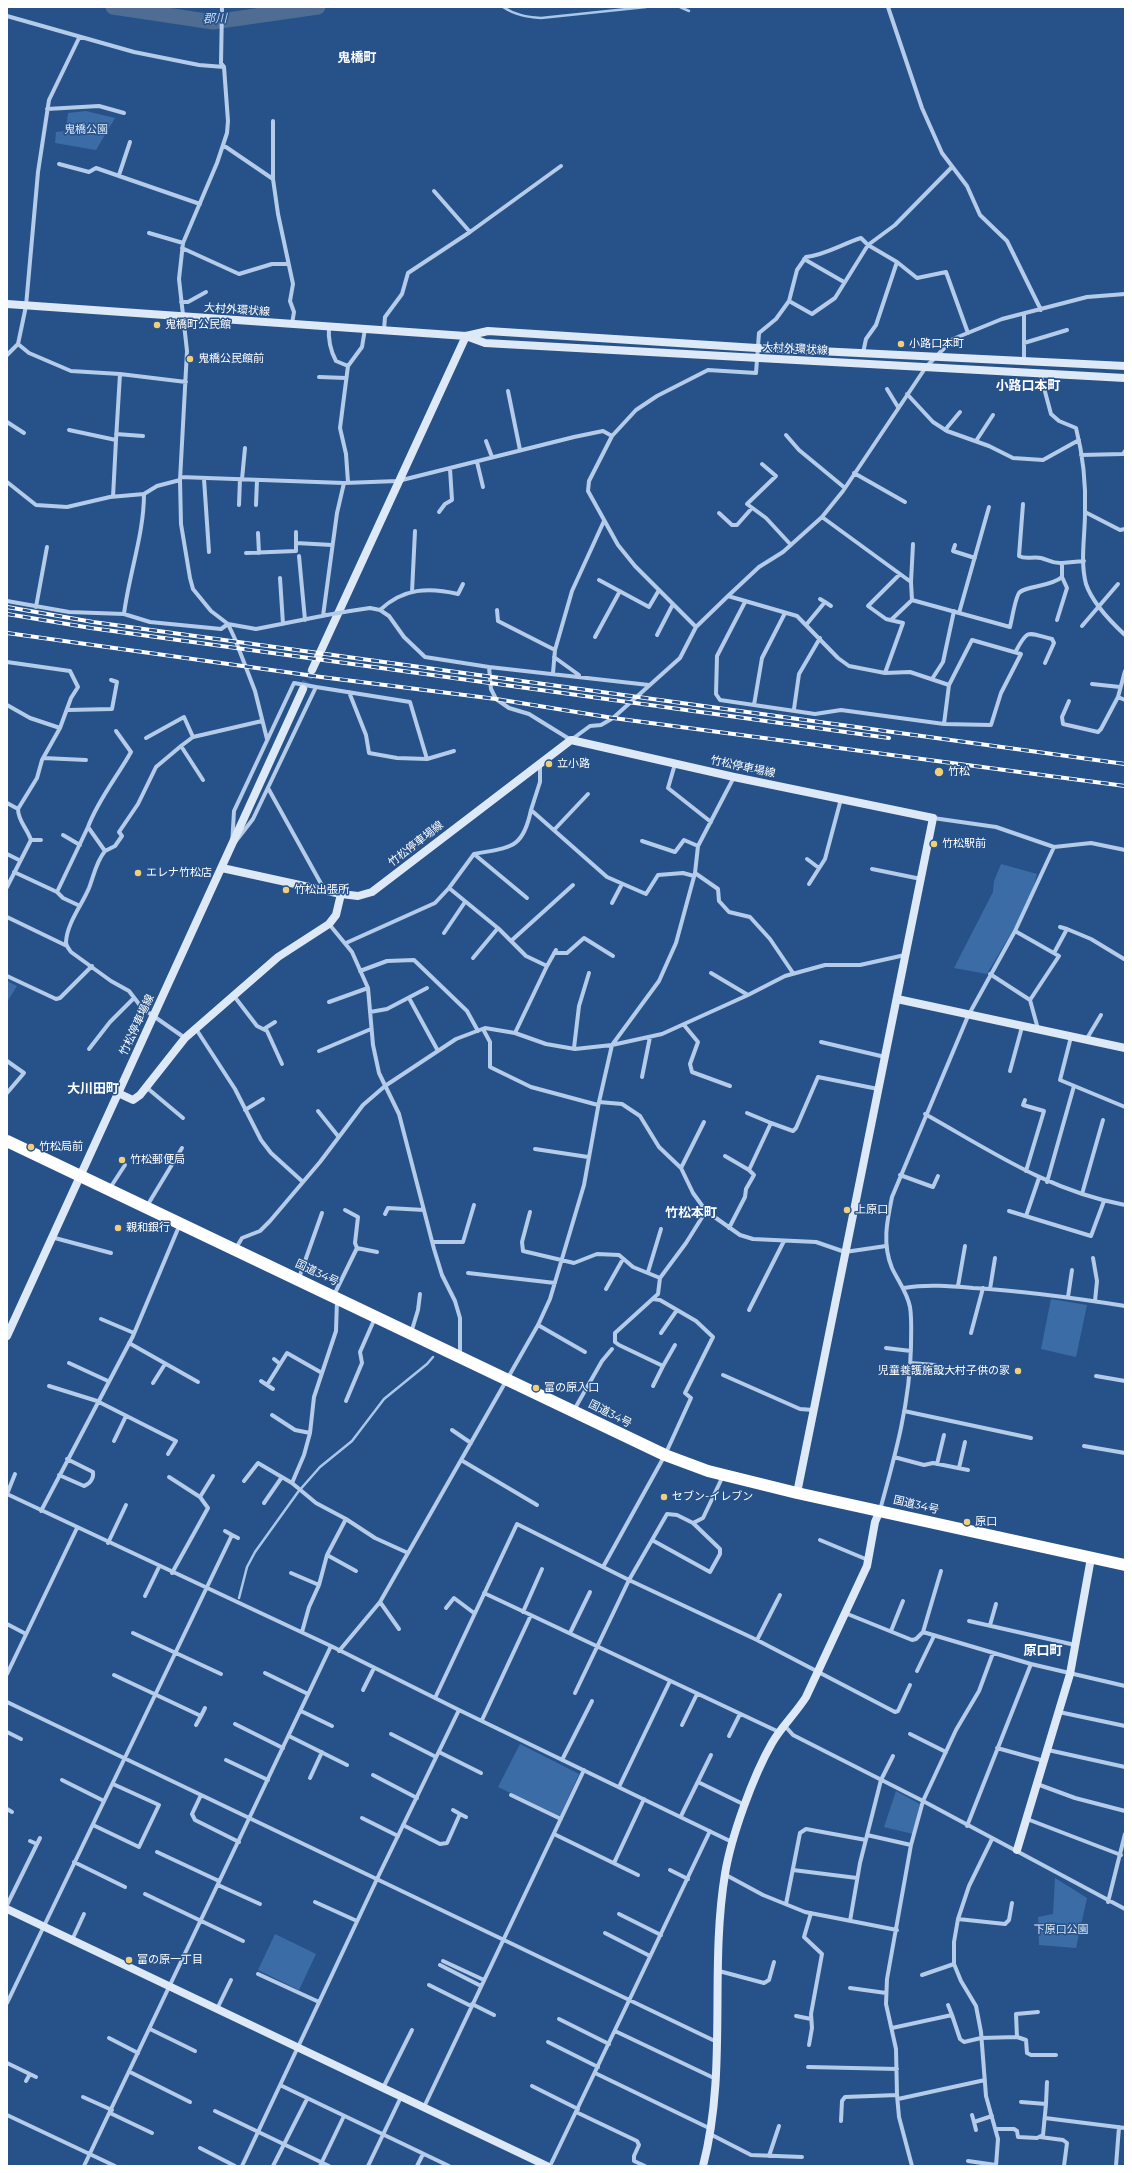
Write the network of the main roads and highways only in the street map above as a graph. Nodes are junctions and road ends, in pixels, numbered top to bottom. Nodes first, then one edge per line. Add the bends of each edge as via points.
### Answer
1 (7, 1141) edge
2 (1125, 1565) edge

1 - 2 highway, 国道34号 via 665,1455 723,1475 797,1493

